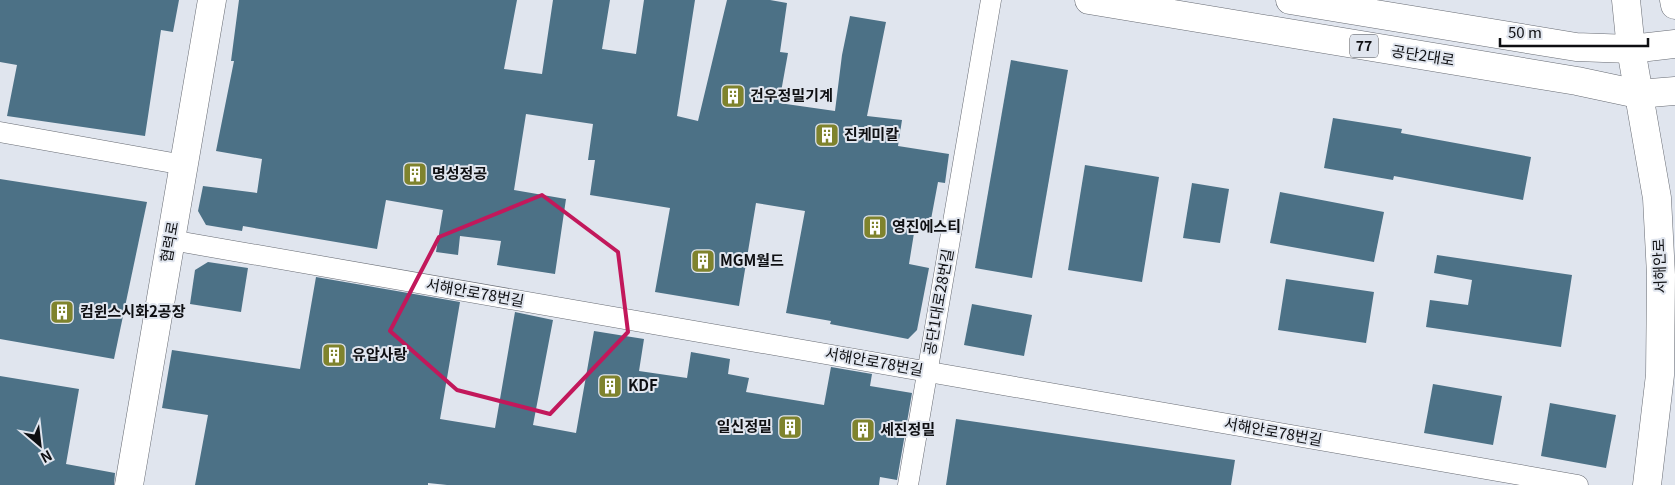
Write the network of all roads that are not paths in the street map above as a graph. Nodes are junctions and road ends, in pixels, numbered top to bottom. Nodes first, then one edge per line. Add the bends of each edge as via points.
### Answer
1 (212, 0) edge
2 (991, 0) edge
3 (1089, 0) edge
4 (1290, 0) edge
5 (1626, 0) edge
6 (1674, 0) edge
7 (1675, 5) edge
8 (1675, 44) edge
9 (1631, 49) junction
10 (1675, 91) edge
11 (1638, 94) junction
12 (0, 132) edge
13 (184, 165) junction
14 (170, 240) junction
15 (927, 372) junction
16 (128, 485) edge
17 (908, 485) edge
18 (1578, 485) edge
19 (1647, 485) edge

1 - 13 main road, 협력로
2 - 15 street, 공단1대로28번길
3 - 11 main road, 공단2대로 / 77 via 1577,81
4 - 9 main road, 77 via 1576,47
5 - 9 main road, 서해안로
6 - 7 main road
8 - 9 main road, 77
9 - 11 main road, 서해안로
10 - 11 main road, 공단2대로
11 - 19 main road, 서해안로 via 1657,198 1661,276 1660,375
12 - 13 street
13 - 14 main road, 협력로
14 - 15 street, 서해안로78번길
14 - 16 main road, 협력로
15 - 17 street, 공단1대로28번길
15 - 18 street, 서해안로78번길

